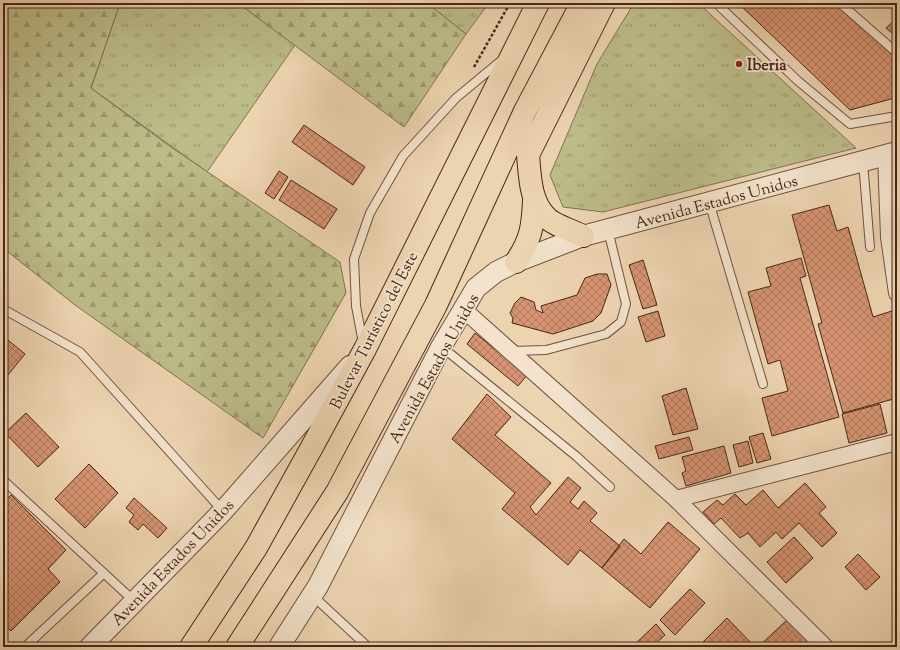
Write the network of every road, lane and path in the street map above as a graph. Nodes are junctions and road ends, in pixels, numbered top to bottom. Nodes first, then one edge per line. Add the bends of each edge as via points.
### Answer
1 (510, 3) edge
2 (538, 3) edge
3 (582, 3) edge
4 (604, 3) edge
5 (716, 3) edge
6 (840, 3) edge
7 (516, 48) junction
8 (897, 53) edge
9 (471, 71) dead end
10 (897, 116) edge
11 (892, 154) edge
12 (862, 161) junction
13 (534, 200) junction
14 (709, 202) junction
15 (608, 230) junction
16 (583, 236) junction
17 (870, 247) dead end
18 (516, 262) junction
19 (897, 293) edge
20 (3, 309) edge
21 (463, 310) junction
22 (441, 347) junction
23 (365, 349) junction
24 (509, 352) junction
25 (763, 384) dead end
26 (897, 442) edge
27 (3, 480) edge
28 (610, 487) dead end
29 (676, 499) junction
30 (223, 511) junction
31 (104, 573) junction
32 (312, 595) junction
33 (134, 601) junction
34 (25, 647) edge
35 (90, 647) edge
36 (191, 647) edge
37 (237, 647) edge
38 (279, 647) edge
39 (368, 647) edge
40 (824, 647) edge

1 - 9 path
2 - 7 highway, Bulevar Turístico del Este
3 - 37 highway via 525,111 436,305 344,478
4 - 13 highway via 528,155
5 - 10 lane via 798,81 850,124
6 - 8 lane
7 - 23 highway, Bulevar Turístico del Este
7 - 23 lane via 456,98 403,156 370,213 354,259 356,306
11 - 12 street, Avenida Estados Unidos
11 - 19 street via 889,237
12 - 14 street, Avenida Estados Unidos
12 - 17 lane
13 - 16 highway via 547,219
13 - 18 highway via 531,234 526,248
14 - 15 street, Avenida Estados Unidos
14 - 25 lane
15 - 16 street, Avenida Estados Unidos
15 - 24 lane via 626,304 621,322 606,334 546,350
16 - 18 street, Avenida Estados Unidos
18 - 21 street, Avenida Estados Unidos via 496,272 476,288
20 - 30 lane via 80,352
21 - 22 street, Avenida Estados Unidos
21 - 24 street
22 - 28 lane via 576,456
22 - 32 street, Avenida Estados Unidos
23 - 30 street, Avenida Estados Unidos
23 - 36 highway, Bulevar Turístico del Este via 256,548
24 - 29 street
26 - 29 street
27 - 31 lane
29 - 40 street
30 - 33 street, Avenida Estados Unidos
31 - 33 lane
31 - 34 lane
32 - 38 street, Avenida Estados Unidos
32 - 39 lane
33 - 35 street, Avenida Estados Unidos

